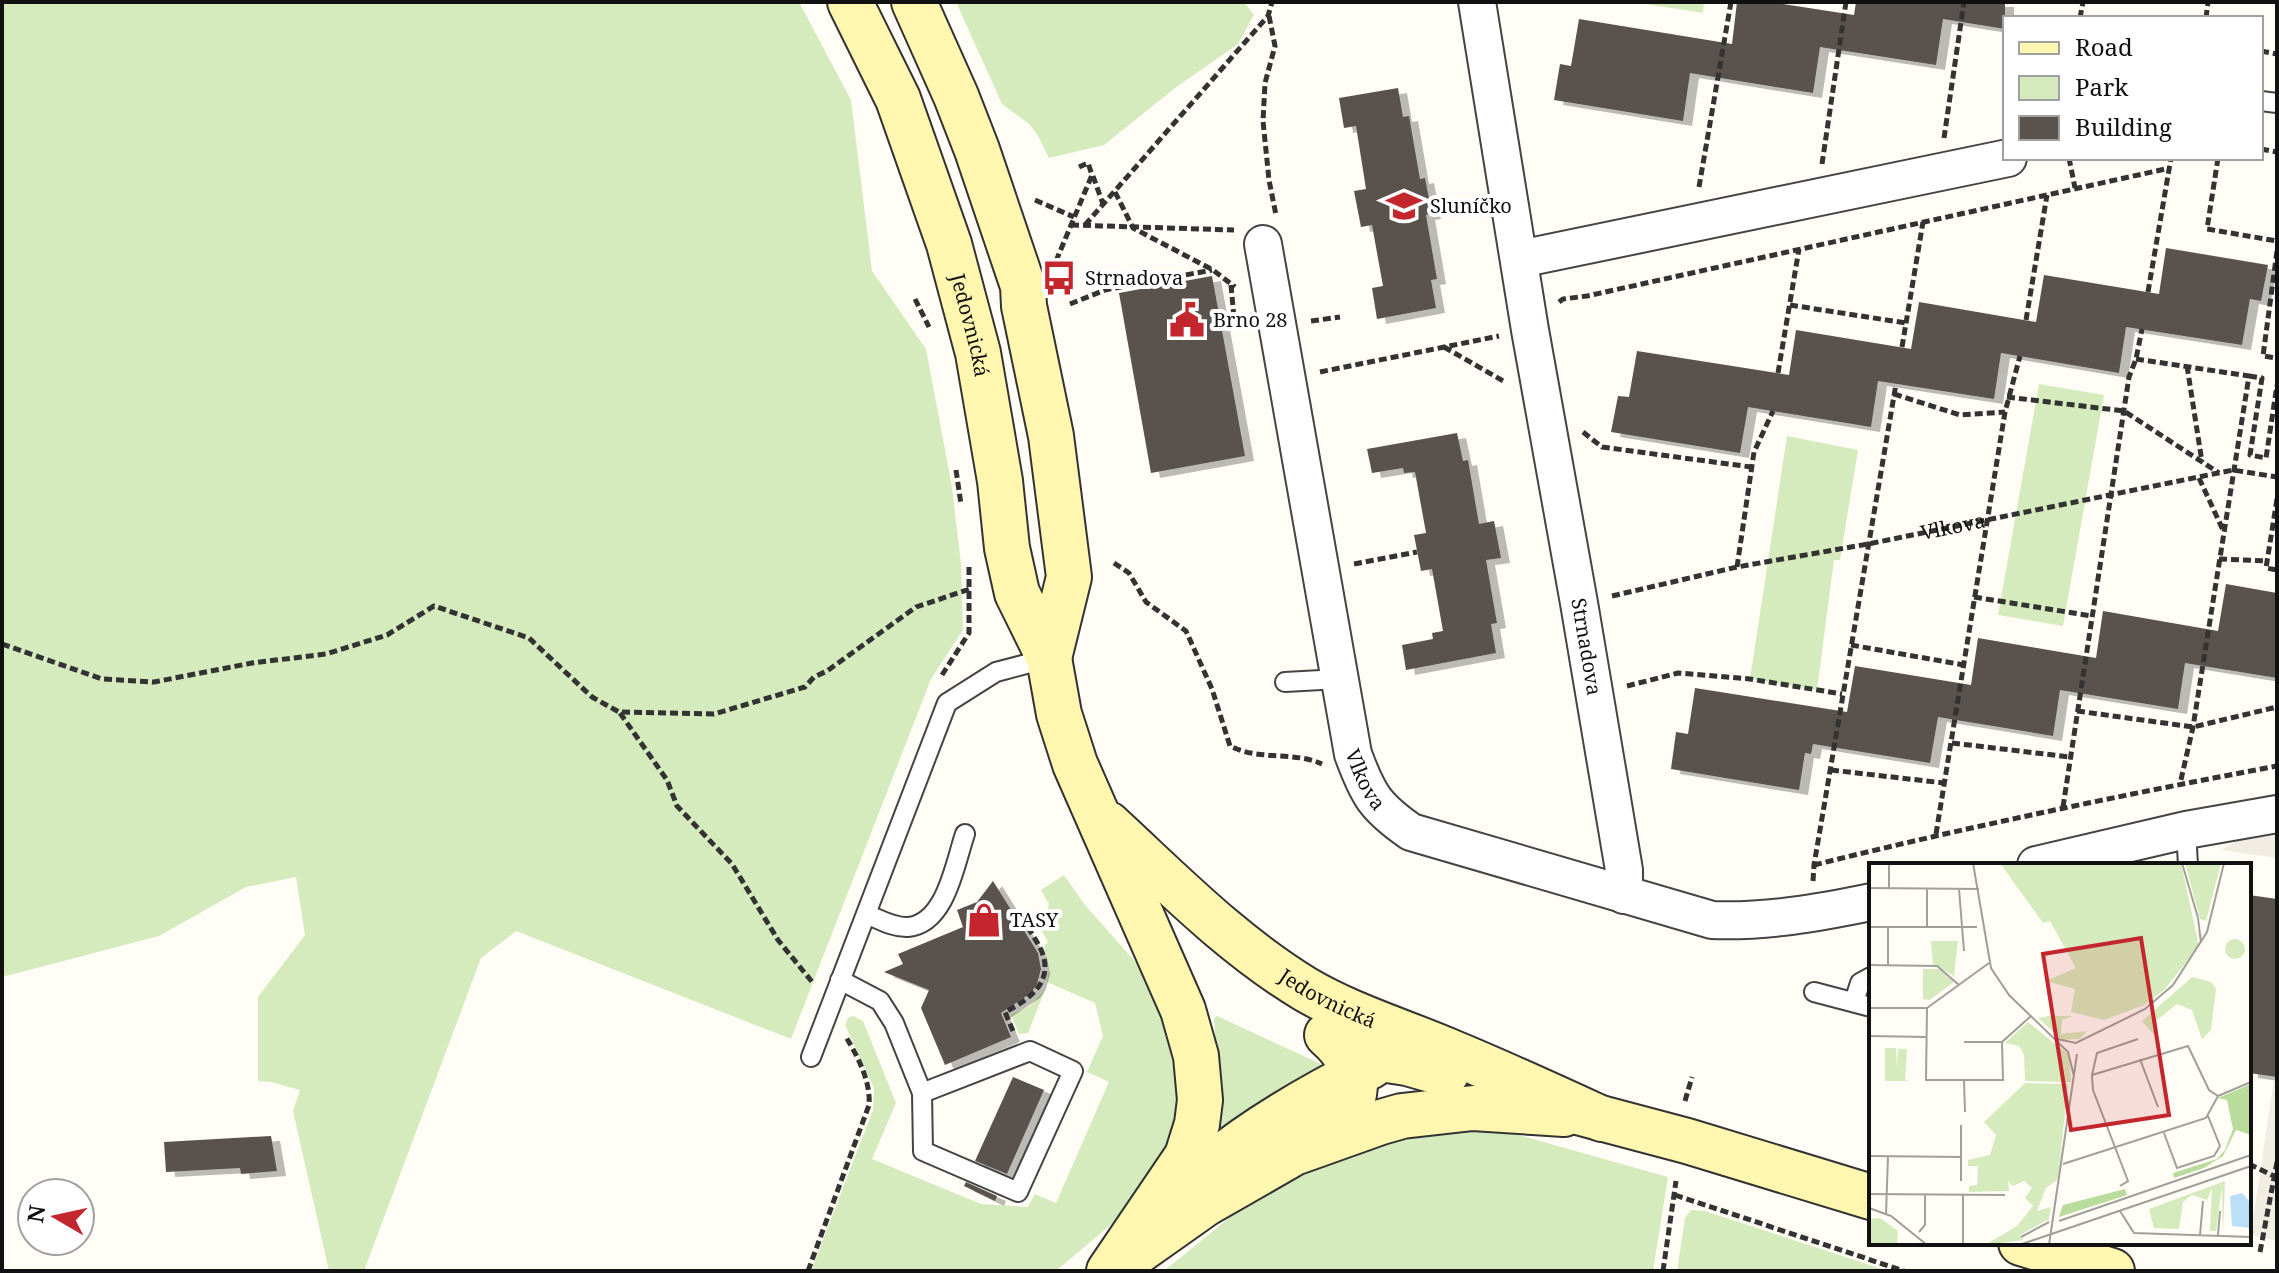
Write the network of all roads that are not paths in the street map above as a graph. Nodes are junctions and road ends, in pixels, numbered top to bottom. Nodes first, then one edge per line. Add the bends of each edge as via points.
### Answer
1 (850, 2) edge
2 (914, 2) edge
3 (1477, 2) edge
4 (2003, 159) edge
5 (1260, 231) road end
6 (1520, 259) junction
7 (1049, 658) junction
8 (1339, 679) junction
9 (1285, 682) dead end
10 (1096, 812) junction
11 (2277, 814) edge
12 (965, 834) dead end
13 (2187, 847) edge
14 (2053, 863) edge
15 (1624, 895) junction
16 (1869, 902) edge
17 (866, 914) junction
18 (1869, 978) edge
19 (840, 980) junction
20 (1814, 992) dead end
21 (1862, 1005) edge
22 (811, 1057) dead end
23 (1378, 1062) junction
24 (922, 1093) junction
25 (1602, 1119) junction
26 (1294, 1153) junction
27 (1869, 1196) edge
28 (2028, 1245) edge
29 (1109, 1271) edge
30 (2112, 1271) edge

1 - 7 main road, Jedovnická via 898,99 949,244 978,353 1017,593
2 - 7 main road, Jedovnická via 977,150 1023,286 1051,436 1069,577
3 - 6 street, Strnadova
4 - 6 street
5 - 8 street, Vlkova
6 - 15 street, Strnadova via 1624,870
7 - 10 main road, Jedovnická via 1059,714
7 - 17 lane via 996,672 947,703
8 - 9 lane
8 - 15 street, Vlkova via 1353,754 1365,787 1385,814 1411,832
10 - 23 main road, Jedovnická via 1134,872 1209,956 1246,984
10 - 25 main road, Jedovnická via 1236,941 1304,988 1337,1007
10 - 29 main road, Jedovnická via 1183,1010 1196,1056 1200,1100 1187,1156
11 - 13 street
12 - 17 lane via 943,902 931,917 909,927
13 - 14 street
15 - 16 street, Vlkova via 1712,920 1749,921
17 - 19 lane
18 - 21 lane via 1860,983
19 - 22 lane
19 - 24 lane via 886,1007
20 - 21 lane
23 - 25 main road, Jedovnická
23 - 26 main road via 1348,1108
23 - 29 main road via 1293,1108 1209,1166
24 - 24 lane via 923,1151 1018,1192 1073,1071 1030,1051
25 - 26 main road via 1473,1108 1381,1122
25 - 27 main road, Jedovnická
26 - 29 main road via 1205,1204
28 - 30 main road

